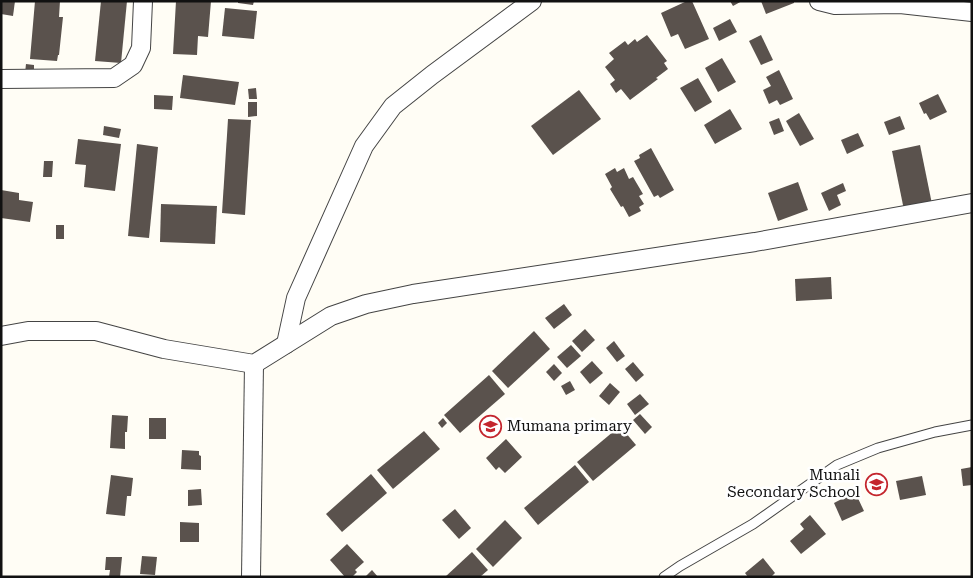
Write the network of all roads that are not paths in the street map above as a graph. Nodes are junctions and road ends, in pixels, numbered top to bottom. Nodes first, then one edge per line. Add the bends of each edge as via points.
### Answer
1 (143, 1) edge
2 (532, 1) edge
3 (819, 1) edge
4 (972, 12) edge
5 (1, 79) edge
6 (972, 203) edge
7 (1, 336) edge
8 (286, 344) junction
9 (254, 364) junction
10 (972, 426) edge
11 (251, 577) edge
12 (664, 577) edge

1 - 5 street via 141,48 133,65 114,78
2 - 8 street via 394,106 364,146 296,298
3 - 4 street via 835,5 900,4
6 - 8 street via 755,242 413,294 366,304 331,316
7 - 9 street via 28,331 96,331 164,349
8 - 9 street
9 - 11 street
10 - 12 lane via 935,432 878,448 837,465 753,524

